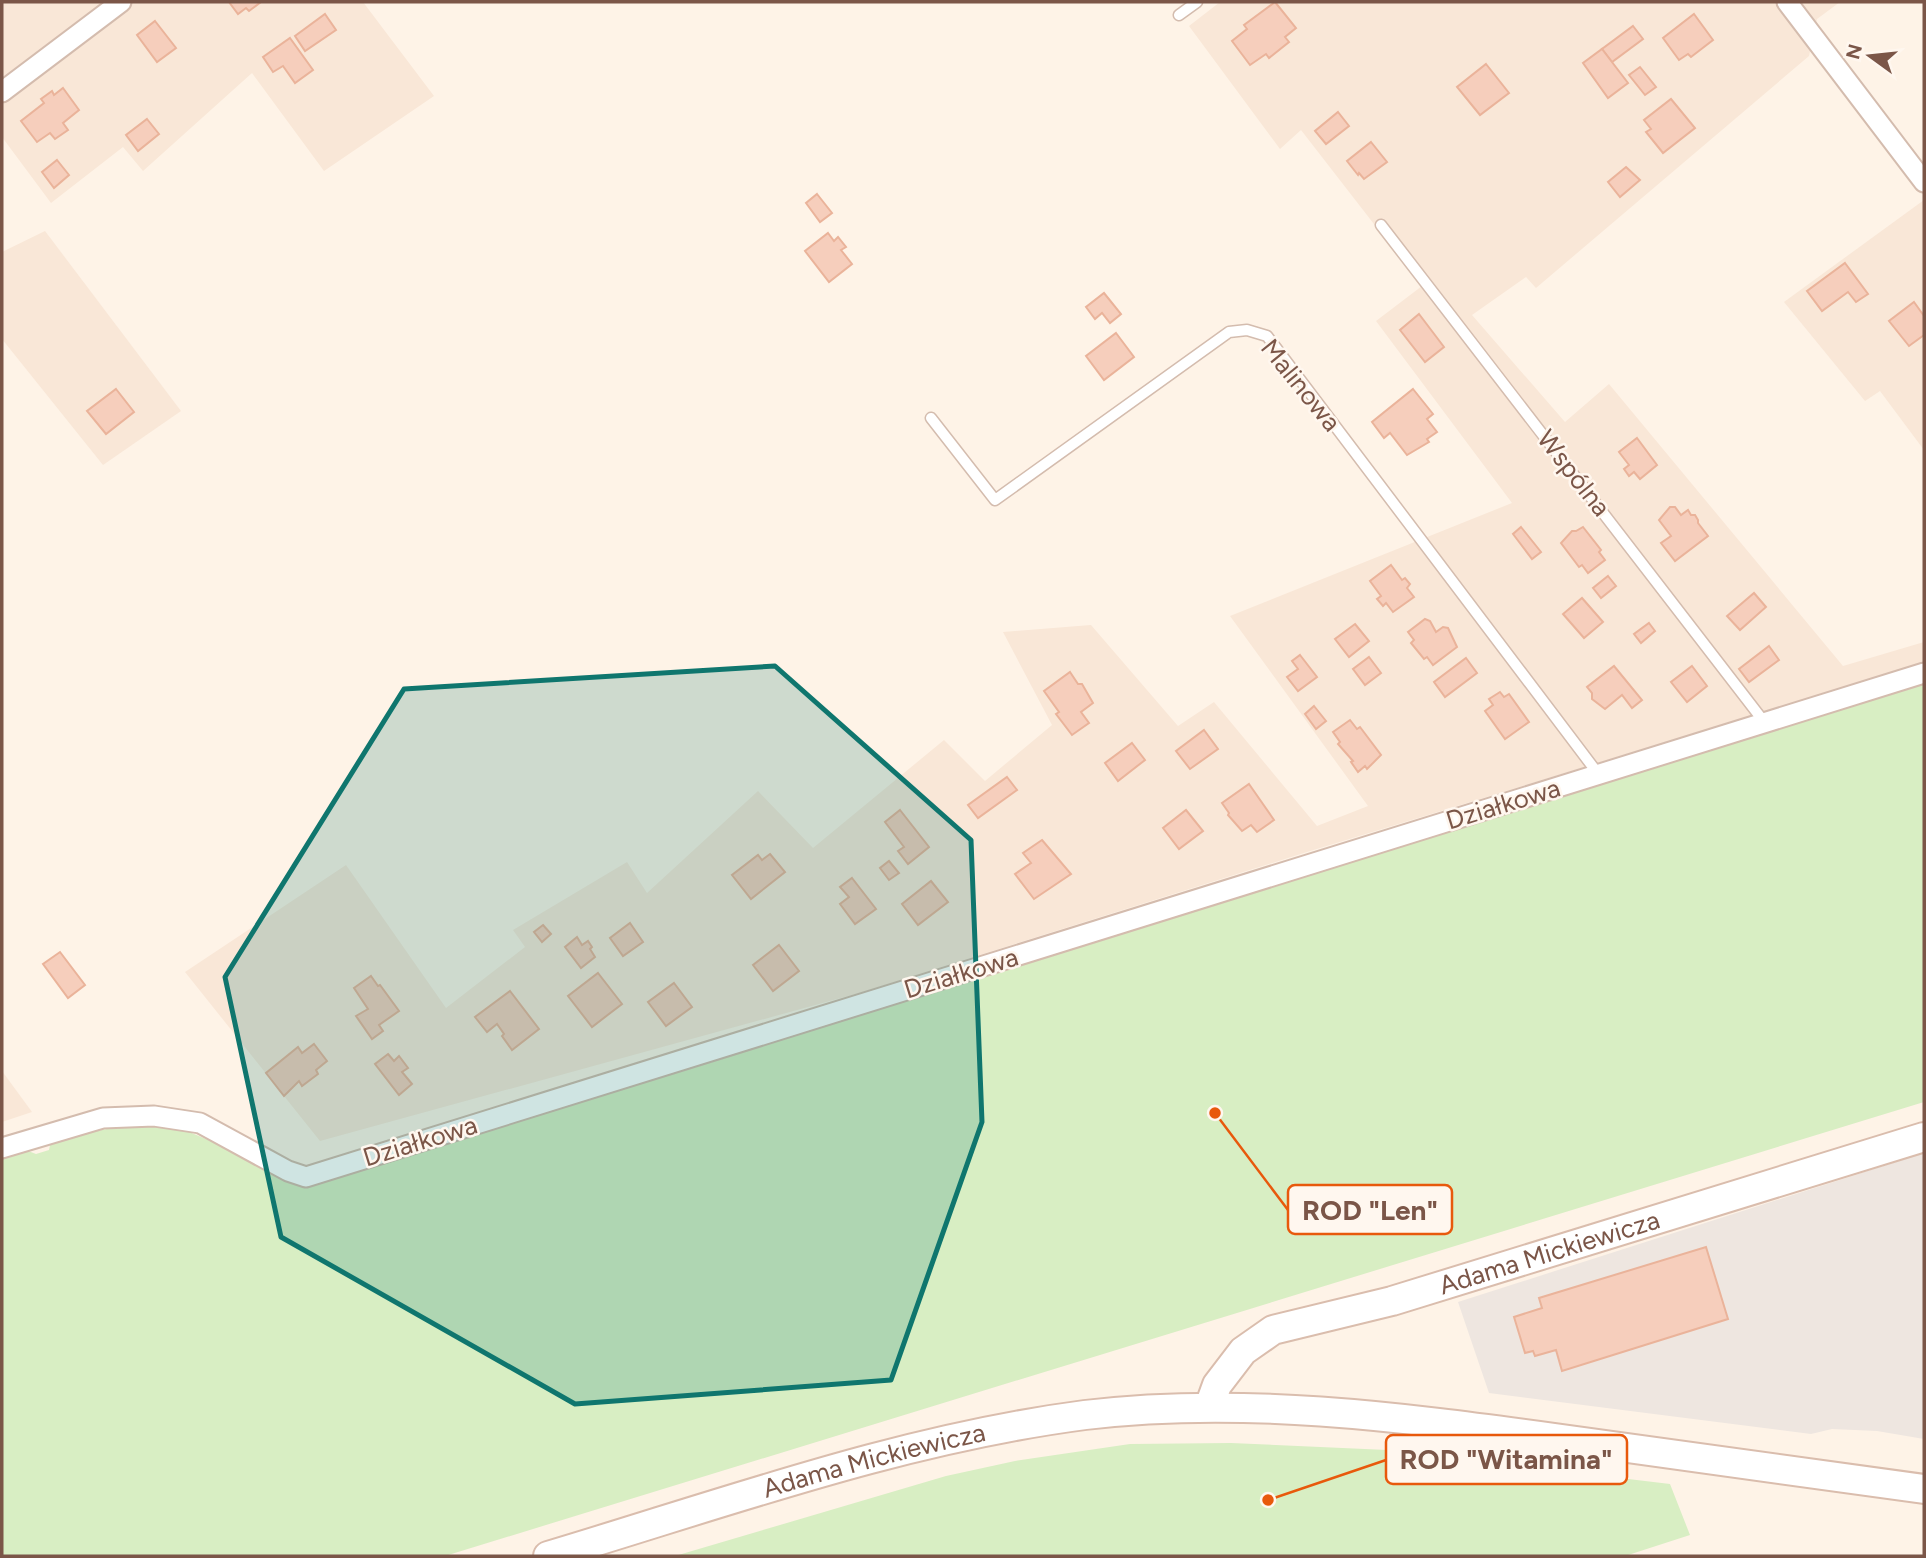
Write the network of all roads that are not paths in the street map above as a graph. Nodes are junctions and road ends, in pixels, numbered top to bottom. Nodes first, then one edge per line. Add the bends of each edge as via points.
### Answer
1 (121, 2) edge
2 (1197, 2) edge
3 (1787, 2) edge
4 (1179, 15) dead end
5 (2, 92) edge
6 (1924, 182) edge
7 (1381, 225) dead end
8 (931, 418) dead end
9 (1924, 673) edge
10 (1765, 723) junction
11 (1598, 775) junction
12 (1924, 1137) edge
13 (2, 1149) edge
14 (1209, 1407) junction
15 (1924, 1489) edge
16 (548, 1556) edge

1 - 5 street
2 - 4 lane
3 - 6 street
7 - 10 lane, Wspólna
8 - 11 lane, Malinowa via 995,500 1229,332 1247,330 1267,336
9 - 10 street, Działkowa
10 - 11 street, Działkowa
11 - 13 street, Działkowa via 306,1177 200,1123 154,1116 103,1118
12 - 14 street, Adama Mickiewicza via 1392,1301 1273,1330 1243,1351 1217,1385
14 - 15 street, Adama Mickiewicza via 1456,1425
14 - 16 street, Adama Mickiewicza via 1086,1415 928,1444

